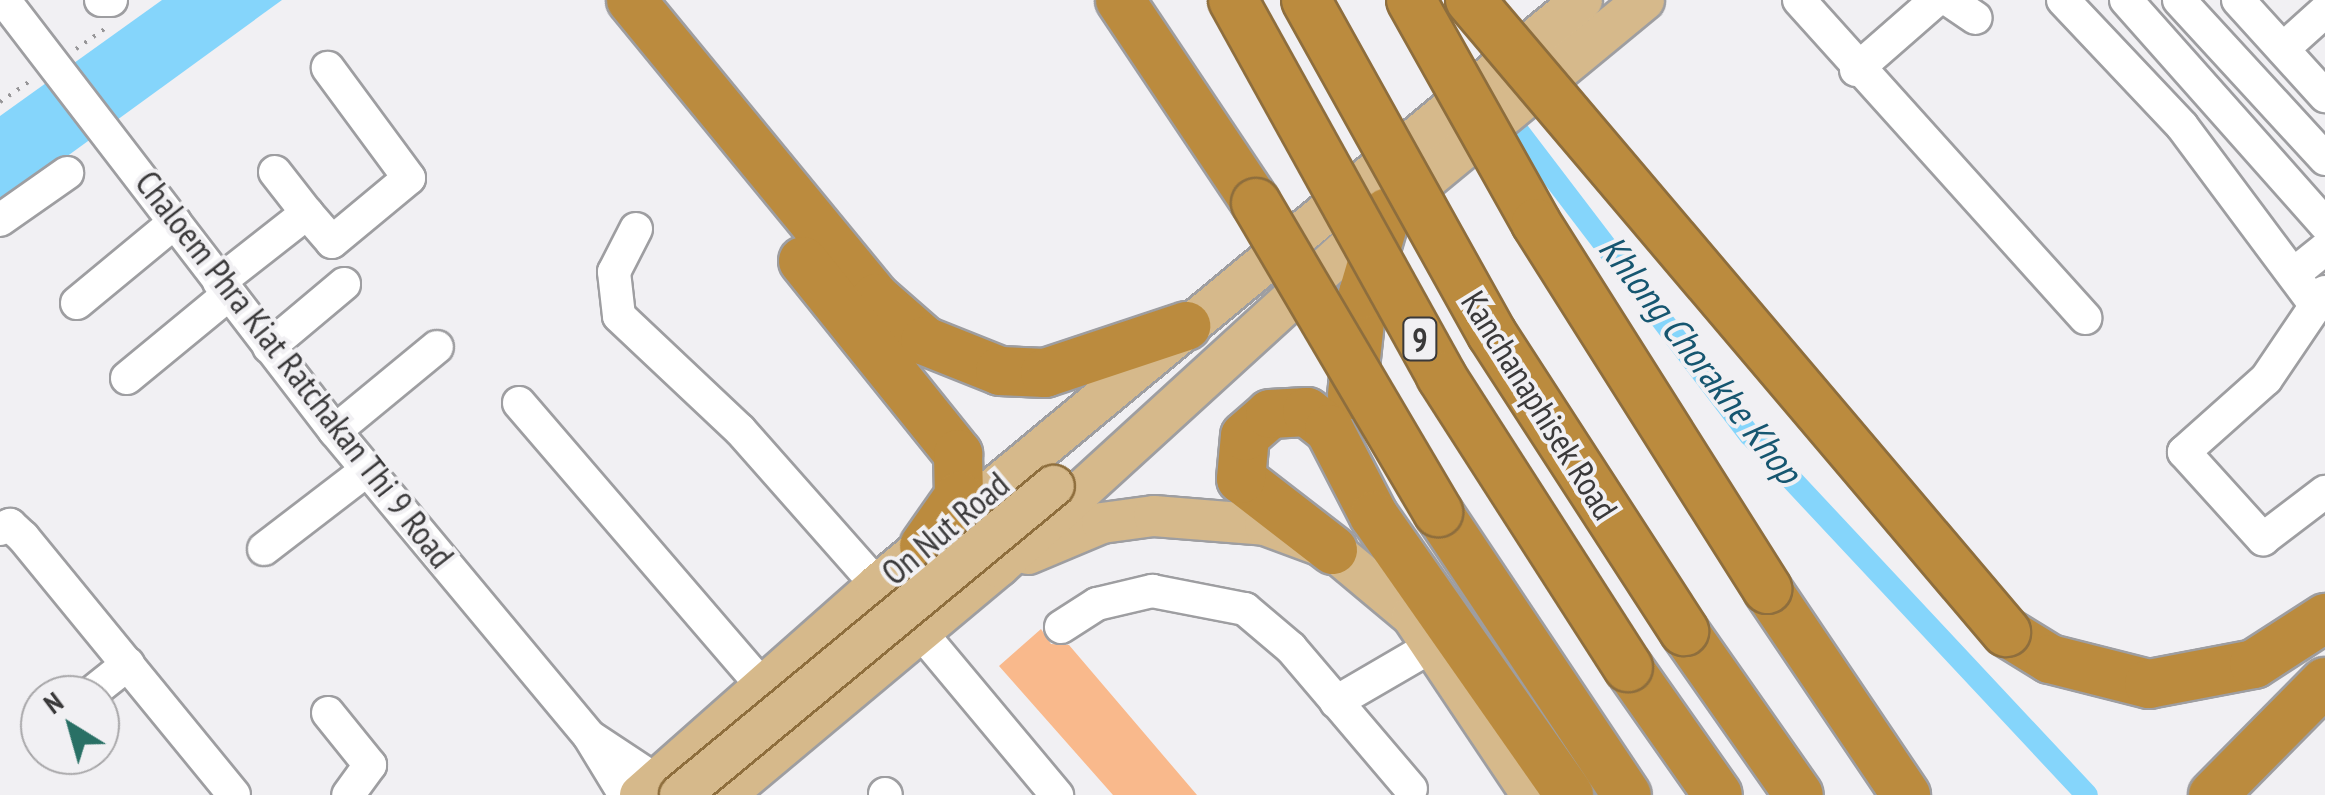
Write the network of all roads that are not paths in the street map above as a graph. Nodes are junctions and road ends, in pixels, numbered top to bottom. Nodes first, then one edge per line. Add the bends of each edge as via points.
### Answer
1 (101, 0) edge
2 (111, 0) edge
3 (595, 0) edge
4 (631, 0) edge
5 (1120, 0) edge
6 (1148, 0) edge
7 (1233, 0) edge
8 (1306, 0) edge
9 (1412, 0) edge
10 (1470, 0) edge
11 (1644, 0) edge
12 (1936, 0) edge
13 (2063, 0) edge
14 (2126, 0) edge
15 (2179, 0) edge
16 (2252, 5) edge
17 (1818, 6) edge
18 (2325, 11) edge
19 (8, 17) edge
20 (1581, 17) edge
21 (2283, 49) junction
22 (328, 68) dead end
23 (1856, 70) junction
24 (2321, 85) edge
25 (2325, 159) edge
26 (276, 172) dead end
27 (67, 173) dead end
28 (1256, 203) junction
29 (1387, 212) junction
30 (307, 213) junction
31 (0, 220) edge
32 (174, 222) junction
33 (2325, 224) edge
34 (636, 229) dead end
35 (2325, 249) edge
36 (2295, 273) junction
37 (344, 284) dead end
38 (224, 288) junction
39 (2321, 297) edge
40 (1292, 299) junction
41 (76, 303) dead end
42 (2084, 318) dead end
43 (1202, 337) junction
44 (269, 347) junction
45 (437, 347) dead end
46 (127, 378) dead end
47 (519, 403) dead end
48 (336, 431) junction
49 (368, 470) junction
50 (1358, 488) junction
51 (2325, 492) edge
52 (0, 528) edge
53 (924, 546) junction
54 (264, 549) dead end
55 (1334, 550) junction
56 (998, 567) junction
57 (878, 585) junction
58 (2325, 618) edge
59 (1061, 627) dead end
60 (918, 629) junction
61 (1434, 645) junction
62 (128, 664) junction
63 (114, 675) edge
64 (2325, 682) edge
65 (762, 686) junction
66 (1336, 702) junction
67 (328, 713) dead end
68 (725, 721) junction
69 (758, 764) junction
70 (1411, 789) dead end
71 (654, 792) edge
72 (1624, 792) edge
73 (234, 795) edge
74 (348, 795) edge
75 (725, 795) edge
76 (1056, 795) edge
77 (1532, 795) edge
78 (1569, 795) edge
79 (1718, 795) edge
80 (1799, 795) edge
81 (1906, 795) edge
82 (2213, 795) edge

1 - 2 street
3 - 53 highway via 958,454 959,496
4 - 43 highway via 876,298 925,341 1000,371 1045,373
5 - 28 highway
6 - 28 highway
7 - 79 highway, Kanchanaphisek Road / 9, bridge via 1441,376
8 - 80 highway, Kanchanaphisek Road / 9, bridge via 1492,334
9 - 81 highway, bridge via 1536,223 1767,590
10 - 58 highway, bridge via 2006,632 2050,659 2149,684 2254,664
11 - 20 main road, On Nut Road
12 - 23 street
13 - 36 street via 2182,126
14 - 33 street
15 - 25 street
16 - 21 street
17 - 23 street
18 - 21 street
19 - 32 street, Chaloem Phra Kiat Ratchakan Thi 9 Road via 44,45
20 - 29 main road, On Nut Road, bridge via 1459,159
20 - 43 main road, On Nut Road, bridge via 1433,124 1258,270
21 - 24 street
22 - 30 street via 408,178 332,242
23 - 42 street
26 - 30 street
27 - 31 street
28 - 72 highway, bridge via 1390,435
29 - 40 main road, On Nut Road
29 - 50 highway via 1355,367
30 - 38 street
32 - 38 street, Chaloem Phra Kiat Ratchakan Thi 9 Road
32 - 41 street
34 - 57 street via 614,272 619,316 740,430
35 - 36 street
36 - 39 street
37 - 44 street
38 - 44 street, Chaloem Phra Kiat Ratchakan Thi 9 Road
38 - 46 street
39 - 51 street via 2266,379 2184,452 2263,539
40 - 43 main road, On Nut Road
40 - 56 main road, On Nut Road
43 - 53 main road, On Nut Road
43 - 71 main road, On Nut Road, bridge via 1054,486
44 - 48 street, Chaloem Phra Kiat Ratchakan Thi 9 Road
45 - 48 street
47 - 65 street
48 - 49 street, Chaloem Phra Kiat Ratchakan Thi 9 Road
49 - 54 street
49 - 71 street, Chaloem Phra Kiat Ratchakan Thi 9 Road via 588,736
50 - 55 highway via 1314,415 1279,410 1245,436 1238,459 1246,488
50 - 78 highway
52 - 62 street via 10,524 23,536
53 - 57 main road, On Nut Road
55 - 56 main road via 1265,525 1154,516 1102,523
55 - 61 main road
56 - 60 main road, On Nut Road
57 - 65 main road, On Nut Road
59 - 66 street via 1126,594 1204,594 1265,623
60 - 69 main road, On Nut Road
60 - 76 street
61 - 66 street
61 - 77 main road
62 - 63 street
62 - 73 street
64 - 82 highway
65 - 68 main road, On Nut Road
66 - 70 street
67 - 74 street via 370,765
68 - 69 main road via 716,748 724,765
68 - 71 main road, On Nut Road
69 - 75 main road, On Nut Road

